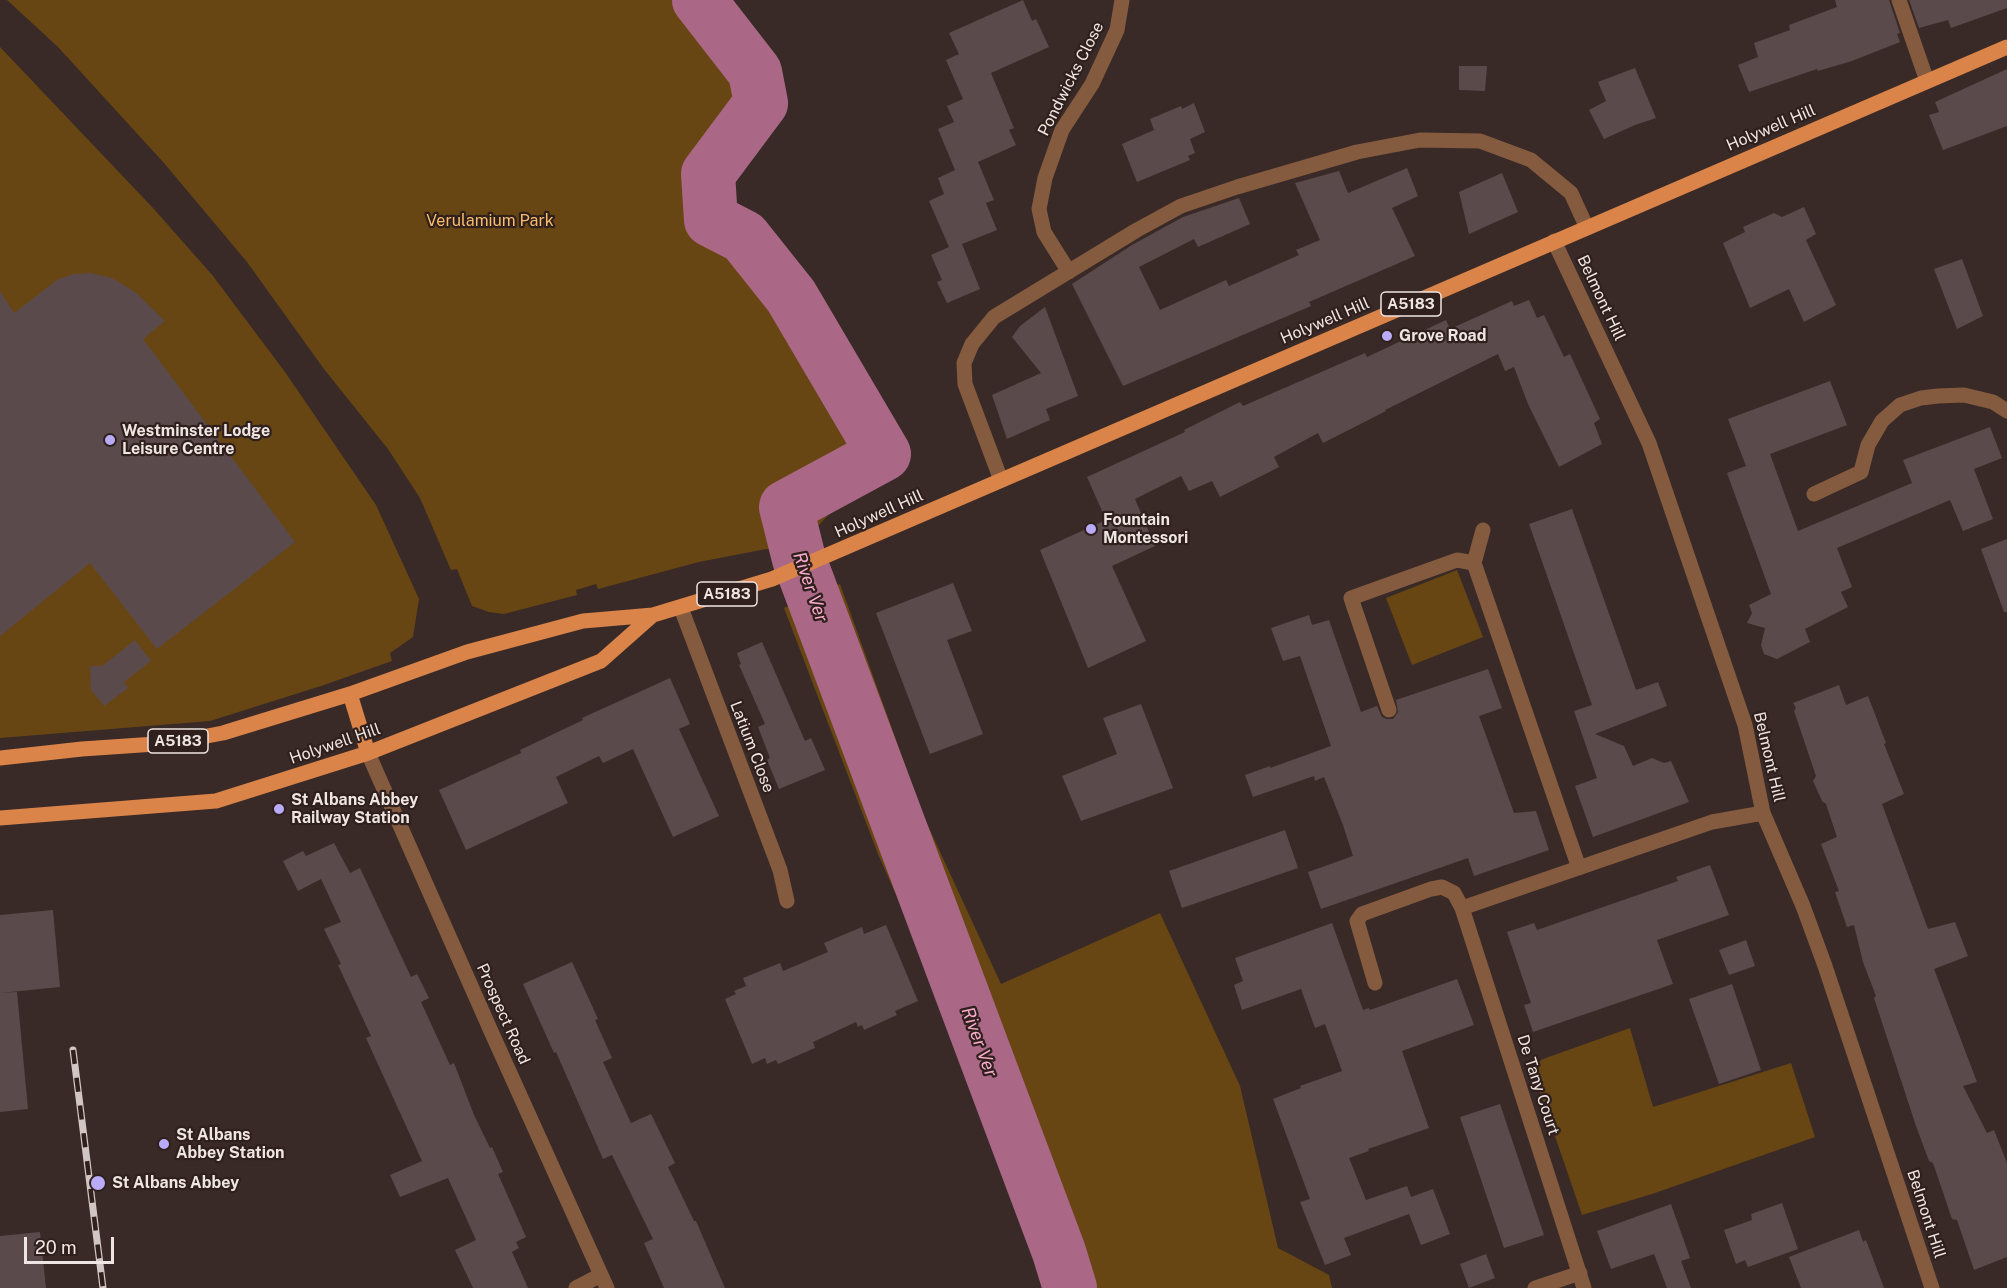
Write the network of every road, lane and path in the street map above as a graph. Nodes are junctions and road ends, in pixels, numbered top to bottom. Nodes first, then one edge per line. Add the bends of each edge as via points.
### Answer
1 (1122, 0) edge
2 (1899, 0) edge
3 (2007, 47) edge
4 (1927, 81) junction
5 (1587, 228) junction
6 (1554, 241) junction
7 (1069, 272) junction
8 (2007, 411) edge
9 (1001, 480) junction
10 (1814, 494) dead end
11 (1483, 530) dead end
12 (1474, 563) junction
13 (681, 608) junction
14 (653, 615) junction
15 (350, 693) junction
16 (1389, 710) dead end
17 (368, 753) junction
18 (0, 758) edge
19 (1763, 813) junction
20 (0, 818) edge
21 (1579, 868) junction
22 (787, 900) dead end
23 (1462, 908) junction
24 (1375, 982) dead end
25 (604, 1281) edge
26 (1582, 1281) edge
27 (576, 1288) edge
28 (1535, 1288) edge
29 (1932, 1288) edge

1 - 7 street, Pondwicks Close via 1117,30 1092,84 1062,130 1045,178 1039,209 1044,232
2 - 4 street
3 - 4 main road, Holywell Hill / A5183
4 - 5 main road, Holywell Hill / A5183
5 - 6 main road, Holywell Hill / A5183
5 - 7 street via 1571,193 1531,160 1480,141 1420,140 1357,152 1181,206
6 - 9 main road, Holywell Hill / A5183
6 - 19 street, Belmont Hill via 1649,443 1745,726
7 - 9 street via 994,317 972,344 964,363 965,384
8 - 10 street via 1993,402 1964,395 1921,398 1900,405 1877,429 1861,472
9 - 13 main road, Holywell Hill / A5183 via 788,574
11 - 12 street
12 - 16 street via 1458,560 1351,598
12 - 21 street
13 - 14 main road, Holywell Hill / A5183
13 - 22 street, Latium Close via 780,870
14 - 15 main road, Holywell Hill / A5183 via 583,621 467,652
14 - 17 main road, Holywell Hill / A5183 via 601,661
15 - 17 main road
15 - 18 main road, Holywell Hill / A5183 via 223,733 170,743
17 - 20 main road, Holywell Hill / A5183 via 216,801
17 - 25 street, Prospect Road
19 - 21 street via 1712,822
19 - 29 street, Belmont Hill via 1825,966
21 - 23 street
23 - 24 street, De Tany Court via 1454,894 1442,887 1362,914 1357,921
23 - 26 street, De Tany Court
25 - 27 street
26 - 28 street, De Tany Court

